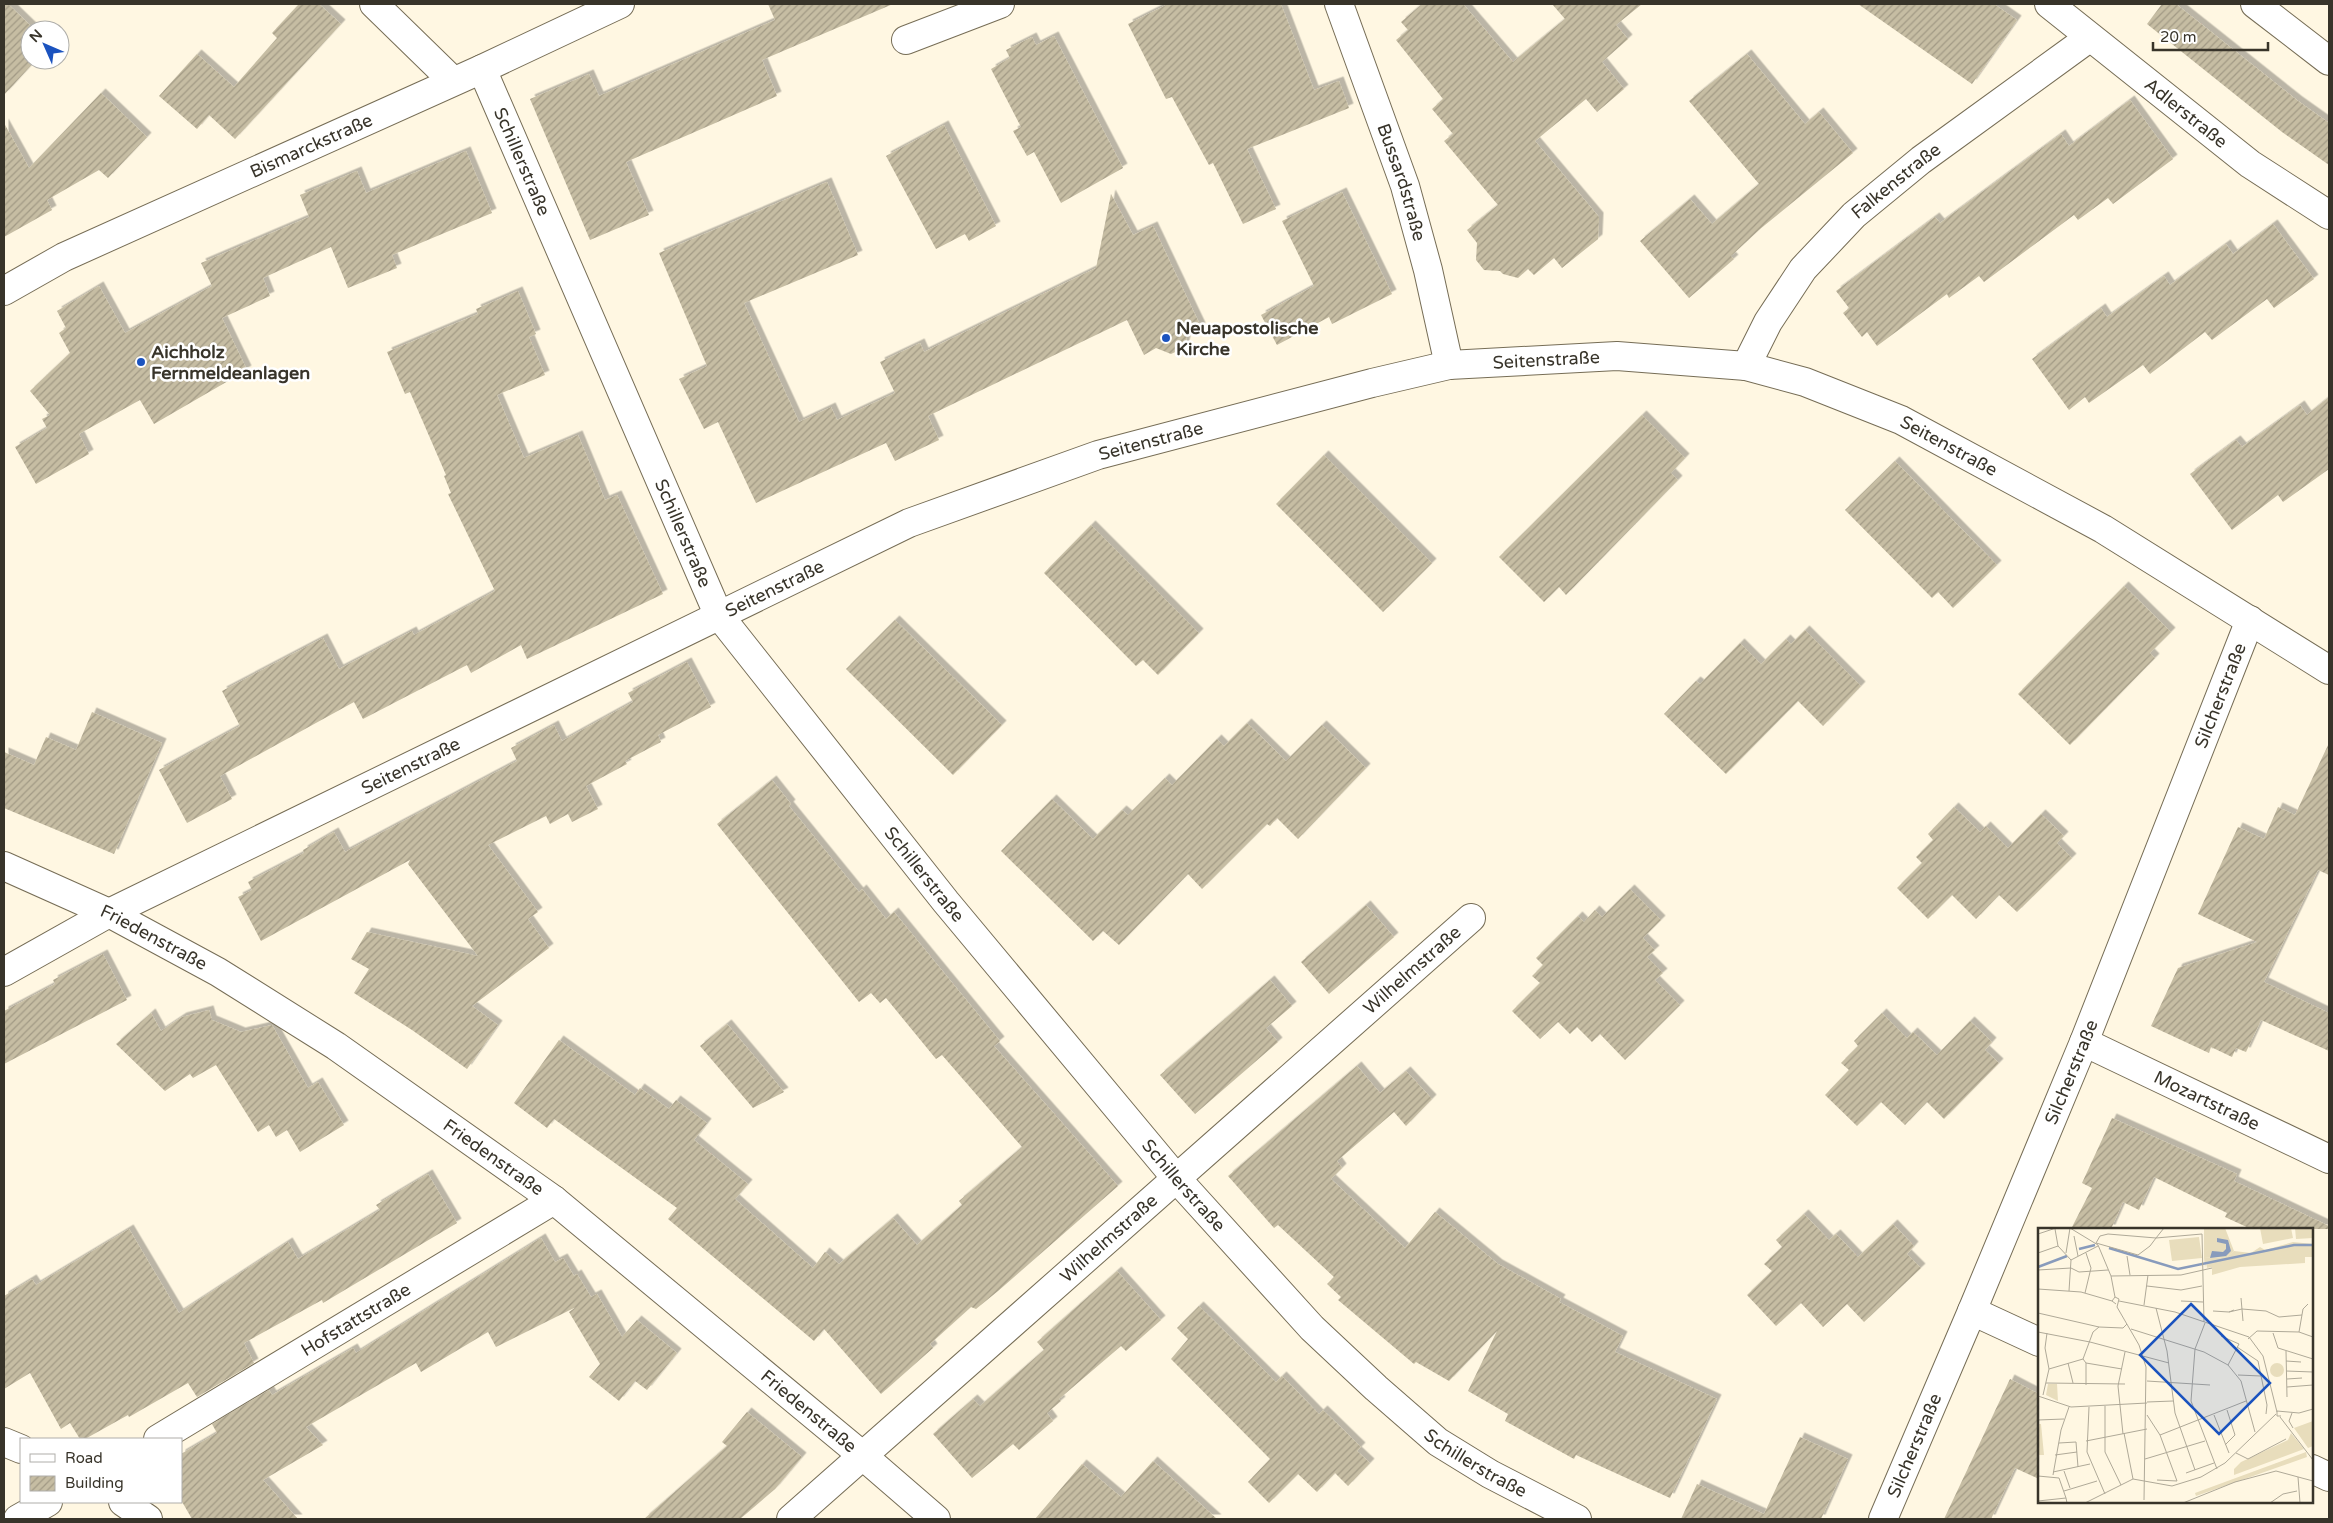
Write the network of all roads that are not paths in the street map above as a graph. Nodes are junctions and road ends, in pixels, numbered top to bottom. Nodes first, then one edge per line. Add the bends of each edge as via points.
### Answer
1 (374, 4) edge
2 (620, 4) edge
3 (1000, 4) edge
4 (1339, 4) edge
5 (2049, 4) edge
6 (2254, 4) edge
7 (2089, 38) junction
8 (906, 40) dead end
9 (2329, 61) edge
10 (482, 68) junction
11 (453, 81) junction
12 (2329, 215) edge
13 (4, 290) edge
14 (1449, 365) junction
15 (1746, 366) junction
16 (718, 614) junction
17 (2250, 620) junction
18 (2329, 670) edge
19 (4, 866) edge
20 (109, 913) junction
21 (1471, 918) dead end
22 (4, 972) edge
23 (2084, 1042) junction
24 (2329, 1159) edge
25 (1176, 1178) junction
26 (554, 1200) junction
27 (1972, 1310) junction
28 (2038, 1342) edge
29 (160, 1438) edge
30 (4, 1442) edge
31 (20, 1450) edge
32 (863, 1456) junction
33 (2313, 1470) edge
34 (2329, 1478) edge
35 (46, 1503) edge
36 (124, 1503) edge
37 (18, 1519) edge
38 (148, 1519) edge
39 (791, 1519) edge
40 (936, 1519) edge
41 (1577, 1519) edge
42 (1882, 1519) edge

1 - 11 street
2 - 10 street, Bismarckstraße
3 - 8 street
4 - 14 street, Bussardstraße via 1405,186
5 - 7 street, Adlerstraße
6 - 9 street
7 - 12 street, Adlerstraße via 2250,164
7 - 15 street, Falkenstraße via 1921,160 1854,215 1803,269 1768,322
10 - 11 street, Bismarckstraße
10 - 16 street, Schillerstraße
11 - 13 street, Bismarckstraße via 64,257
14 - 15 street, Seitenstraße via 1617,356
14 - 16 street, Seitenstraße via 1098,456 909,523
15 - 17 street, Seitenstraße via 1805,382 1901,420 2103,529
16 - 20 street, Seitenstraße
16 - 25 street, Schillerstraße via 946,902
17 - 18 street, Seitenstraße
17 - 23 street, Silcherstraße
19 - 20 street, Friedenstraße
20 - 22 street, Seitenstraße
20 - 26 street, Friedenstraße via 218,972 336,1046
21 - 25 street, Wilhelmstraße
23 - 24 street, Mozartstraße
23 - 27 street, Silcherstraße
25 - 32 street, Wilhelmstraße
25 - 41 street, Schillerstraße via 1312,1328 1438,1442 1490,1474
26 - 29 street, Hofstattstraße
26 - 32 street, Friedenstraße
27 - 28 street
27 - 42 street, Silcherstraße
30 - 31 street
32 - 39 street, Wilhelmstraße
32 - 40 street, Friedenstraße
33 - 34 street
35 - 37 street
36 - 38 street

